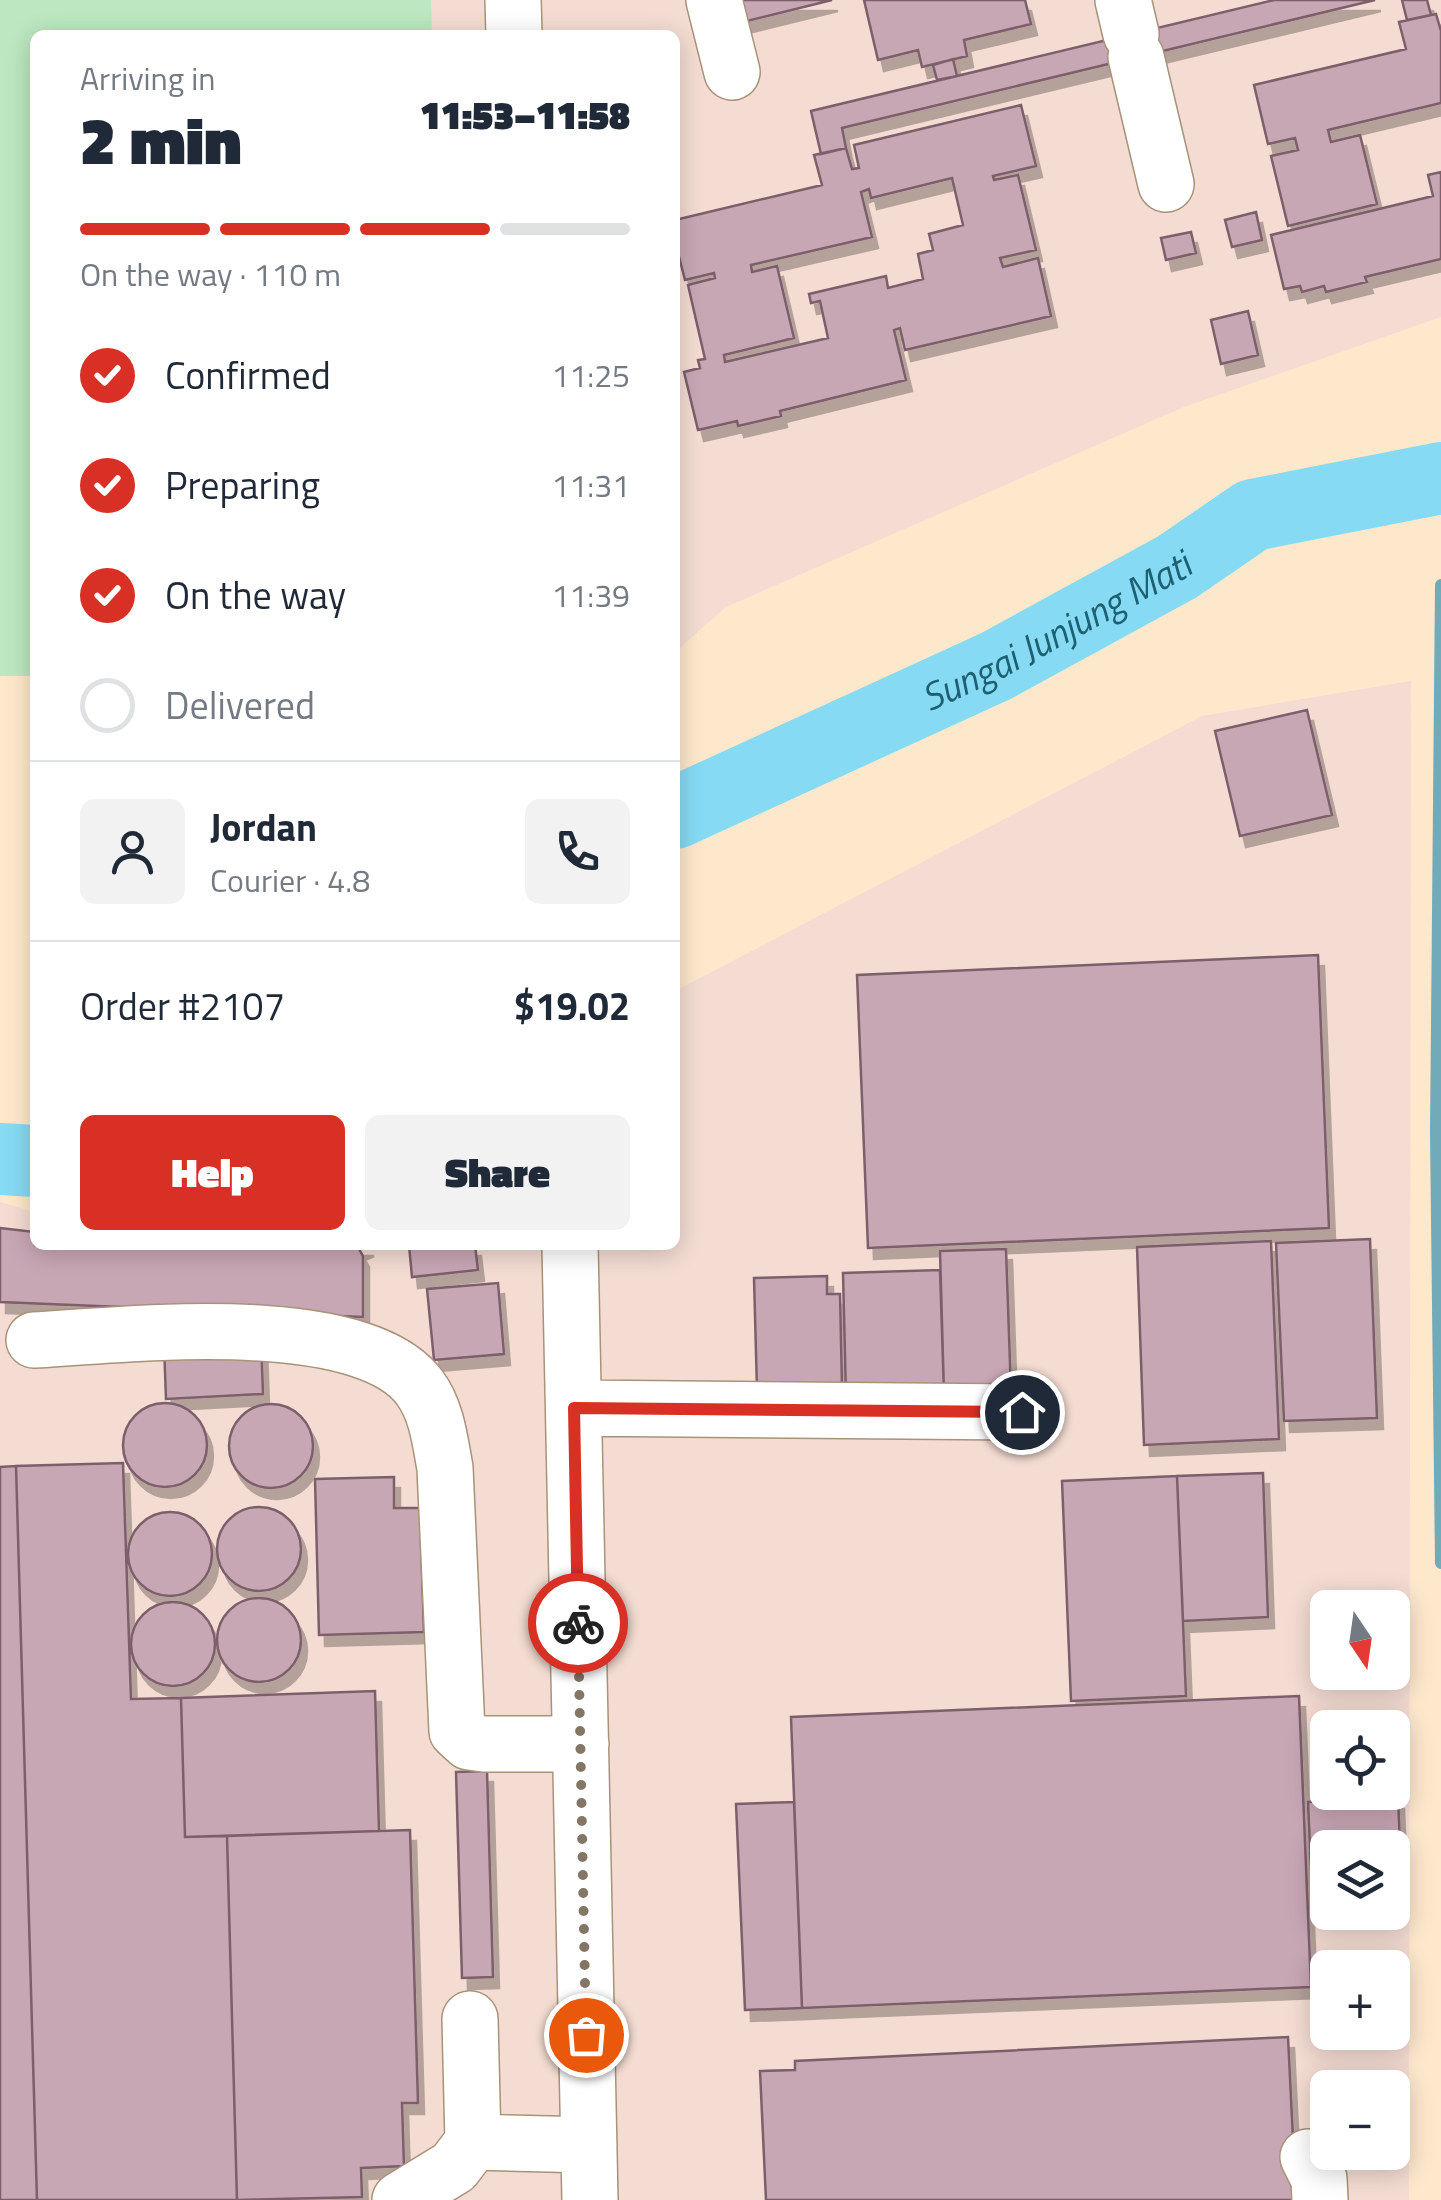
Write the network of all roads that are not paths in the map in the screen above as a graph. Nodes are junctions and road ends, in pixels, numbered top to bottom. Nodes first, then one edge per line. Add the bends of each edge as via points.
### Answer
1 (513, 0) edge
2 (714, 0) edge
3 (514, 30) edge
4 (1130, 30) edge
5 (732, 72) dead end
6 (1166, 184) dead end
7 (570, 1250) edge
8 (34, 1340) dead end
9 (574, 1408) junction
10 (1022, 1412) dead end
11 (581, 1744) junction
12 (470, 2019) dead end
13 (472, 2142) junction
14 (589, 2144) junction
15 (400, 2200) edge
16 (590, 2200) edge

1 - 3 street
2 - 5 street
4 - 6 street
7 - 9 street
8 - 11 street via 276,1334 340,1343 390,1362 419,1386 440,1436 457,1732 484,1744
9 - 10 street
9 - 11 street
11 - 14 street
12 - 13 street
13 - 14 street
13 - 15 street via 454,2167
14 - 16 street

